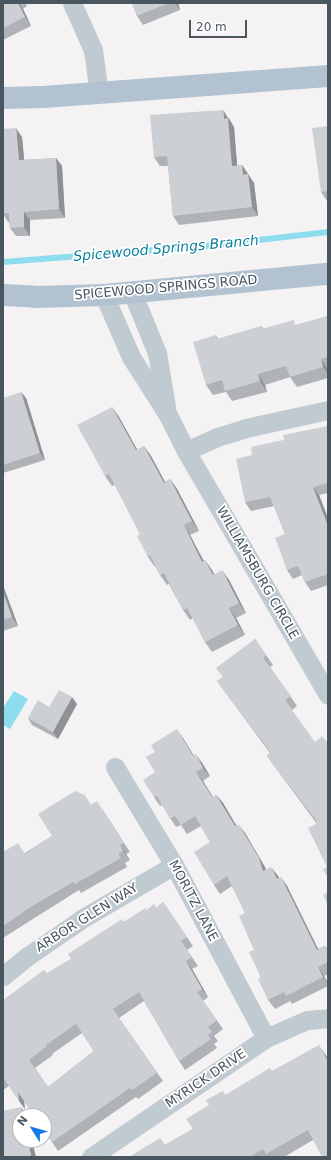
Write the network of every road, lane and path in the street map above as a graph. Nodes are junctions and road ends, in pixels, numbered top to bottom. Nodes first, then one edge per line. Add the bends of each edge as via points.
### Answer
1 (72, 3) edge
2 (328, 76) edge
3 (99, 93) junction
4 (3, 98) edge
5 (328, 274) edge
6 (132, 292) junction
7 (3, 295) edge
8 (104, 295) junction
9 (328, 410) edge
10 (168, 415) junction
11 (186, 451) junction
12 (328, 695) edge
13 (115, 767) dead end
14 (174, 865) junction
15 (3, 976) edge
16 (328, 1018) edge
17 (266, 1038) junction
18 (91, 1157) edge

1 - 3 street via 93,50
2 - 3 main road
3 - 4 main road
5 - 6 main road, SPICEWOOD SPRINGS ROAD
6 - 8 main road, SPICEWOOD SPRINGS ROAD
6 - 10 street, WILLIAMSBURG CIRCLE via 157,353
7 - 8 main road, SPICEWOOD SPRINGS ROAD
8 - 10 street, WILLIAMSBURG CIRCLE via 131,357
9 - 11 street via 250,427 217,437
10 - 11 street, WILLIAMSBURG CIRCLE
11 - 12 street, WILLIAMSBURG CIRCLE
13 - 14 street, MORITZ LANE
14 - 15 street, ARBOR GLEN WAY via 83,918
14 - 17 street, MORITZ LANE
16 - 17 street, MYRICK DRIVE via 307,1020
17 - 18 street, MYRICK DRIVE

